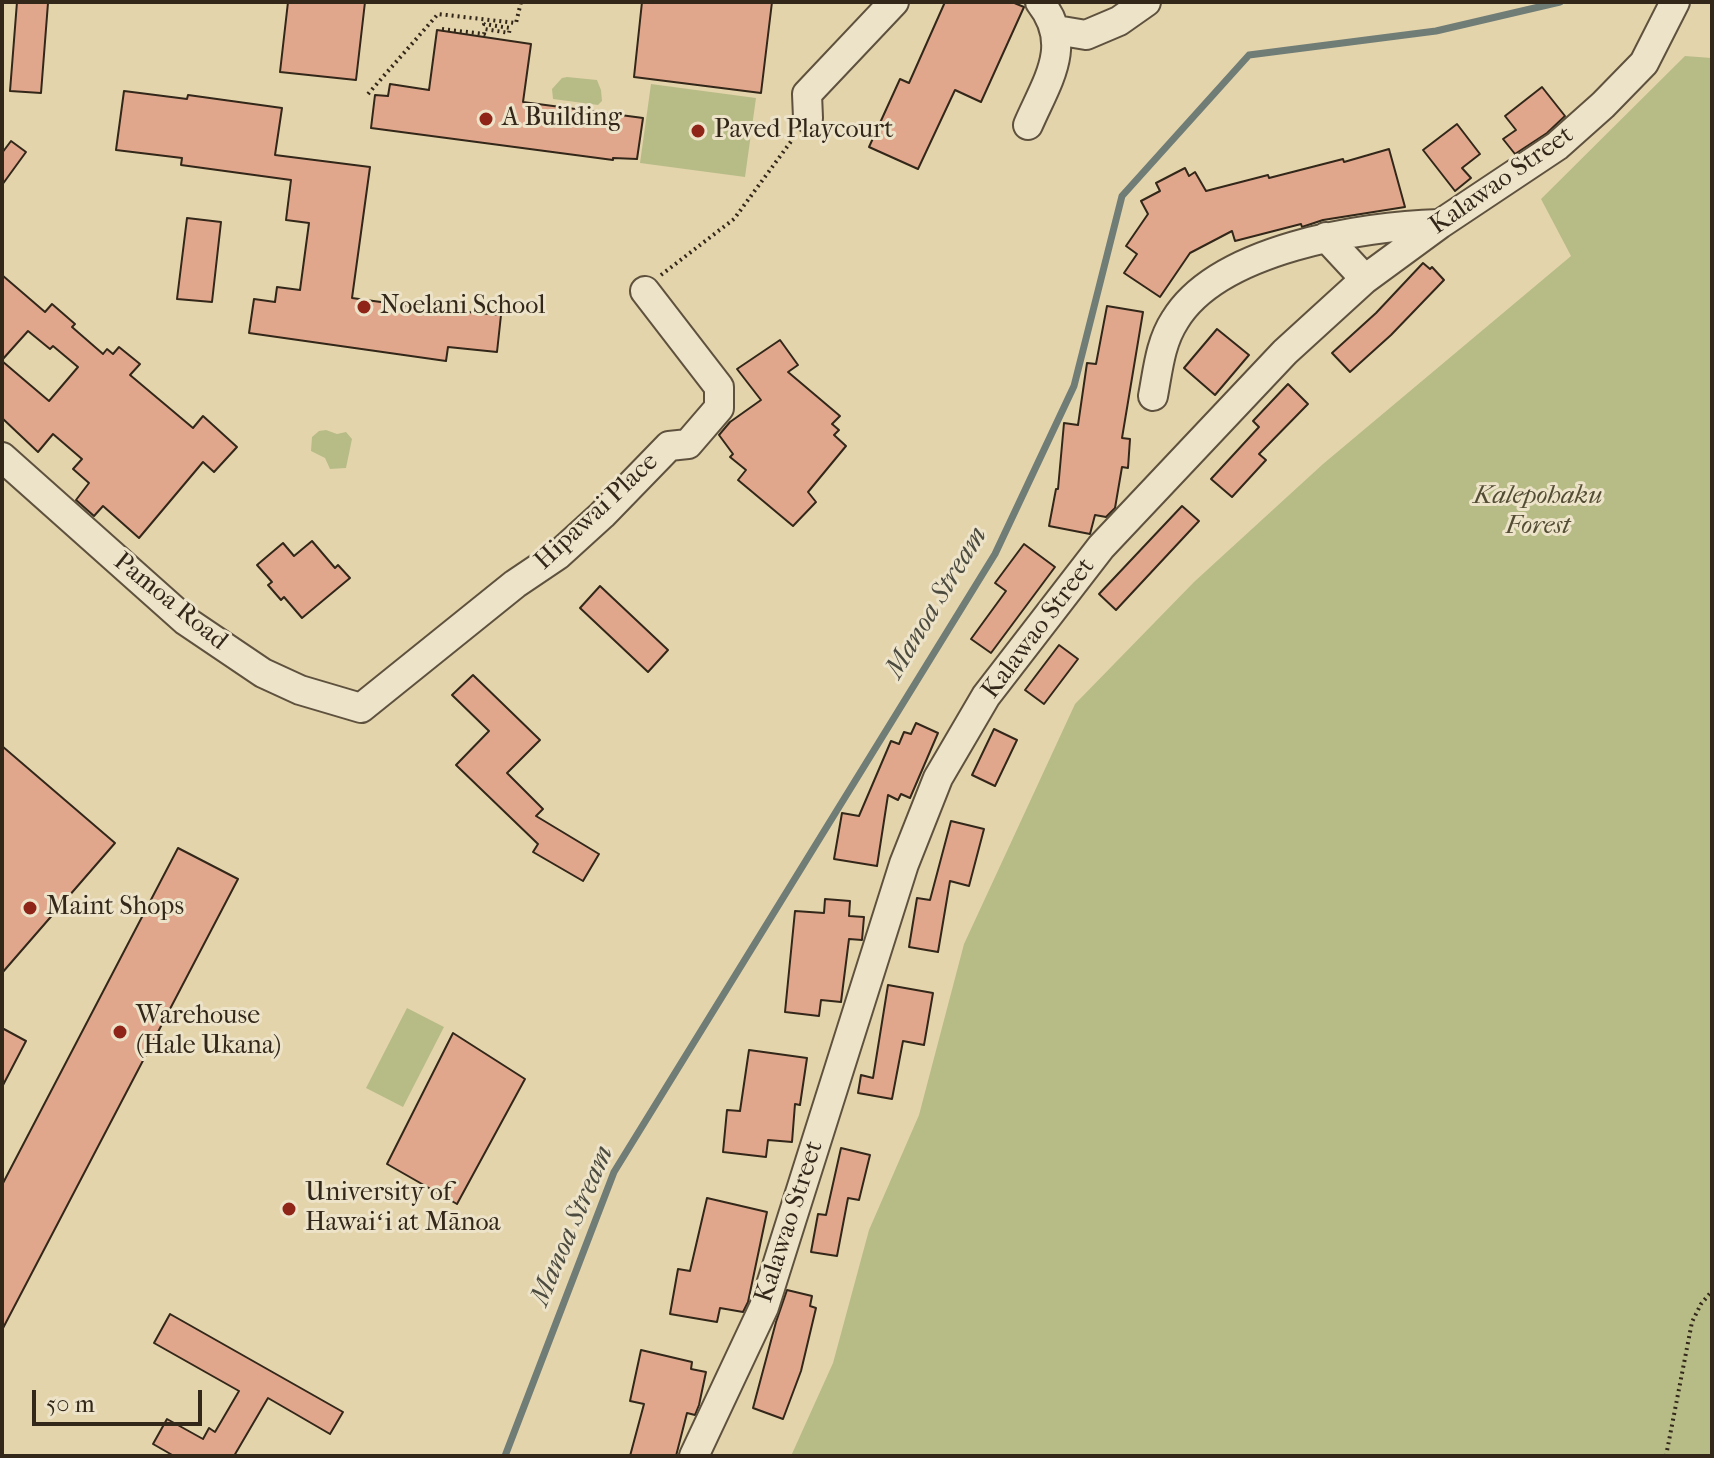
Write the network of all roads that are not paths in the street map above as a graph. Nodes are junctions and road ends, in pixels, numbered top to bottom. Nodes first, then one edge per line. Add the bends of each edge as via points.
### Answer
1 (894, 2) edge
2 (1040, 2) edge
3 (1146, 2) edge
4 (1675, 2) edge
5 (1056, 30) junction
6 (808, 118) road end
7 (1028, 125) dead end
8 (1440, 224) junction
9 (1326, 237) junction
10 (1365, 279) junction
11 (645, 291) road end
12 (1153, 396) dead end
13 (2, 457) edge
14 (361, 708) joint
15 (694, 1456) edge

1 - 6 street via 807,94
2 - 5 street
3 - 5 street via 1086,35
4 - 8 street, Kalawao Street via 1644,63 1603,105 1557,146
5 - 7 street via 1056,59
8 - 9 street
8 - 10 street, Kalawao Street
9 - 10 street
9 - 12 street via 1224,274 1196,293 1162,346
10 - 15 street, Kalawao Street via 1285,352 1101,547 986,696 938,778 904,864 764,1307
11 - 14 street, Hipawai Place via 719,387 719,408 688,444 669,446 558,555
13 - 14 street, Pamoa Road via 186,621 263,673

